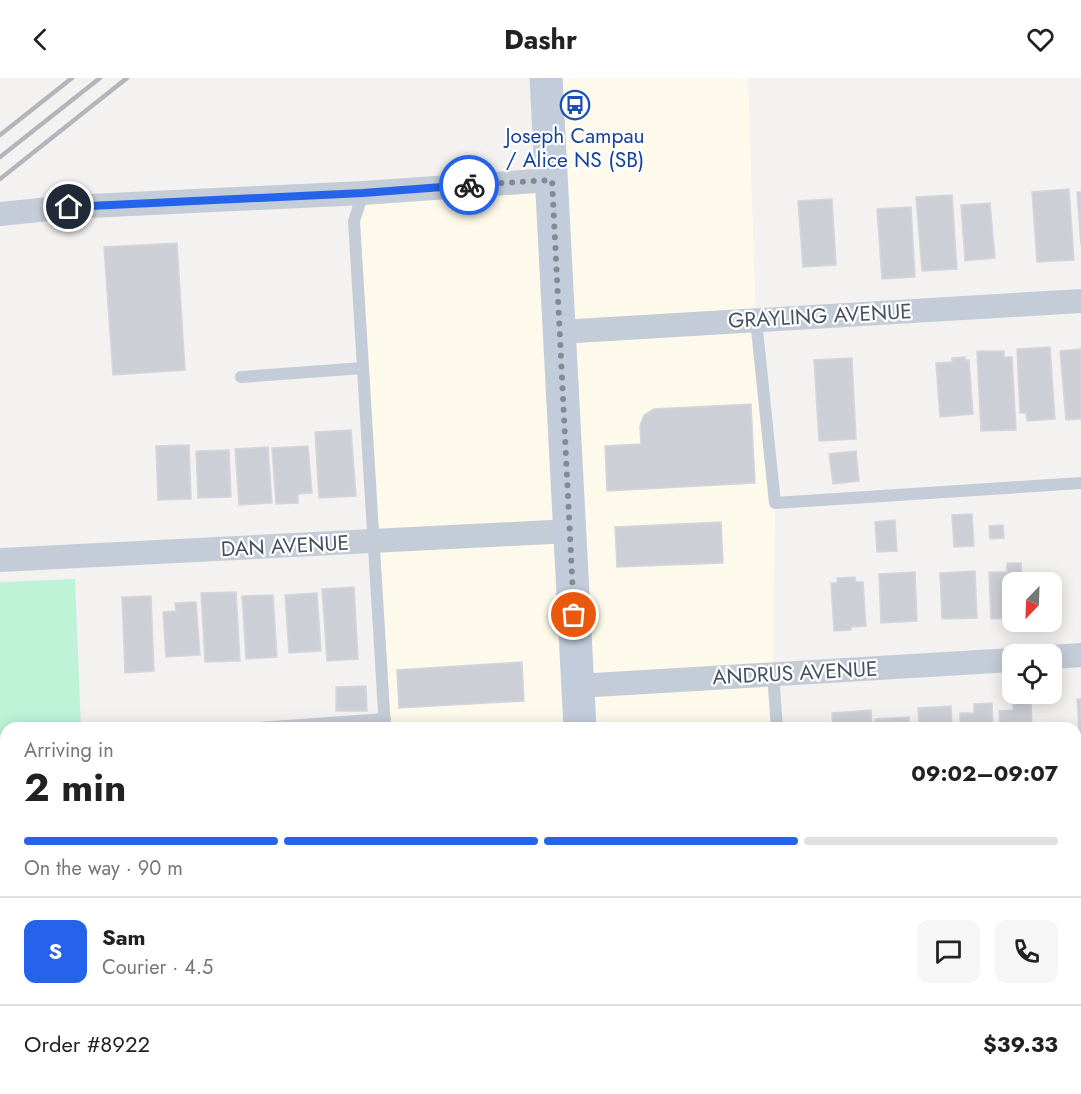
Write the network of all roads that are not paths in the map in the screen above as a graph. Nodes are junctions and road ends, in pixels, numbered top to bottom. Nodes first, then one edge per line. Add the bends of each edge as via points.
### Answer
1 (546, 78) edge
2 (552, 180) junction
3 (363, 193) junction
4 (0, 214) edge
5 (1081, 301) edge
6 (756, 320) junction
7 (559, 332) junction
8 (363, 368) junction
9 (241, 377) dead end
10 (1081, 483) edge
11 (570, 531) junction
12 (373, 541) junction
13 (0, 560) edge
14 (1081, 656) edge
15 (1062, 657) edge
16 (1002, 661) edge
17 (773, 674) junction
18 (578, 686) junction
19 (385, 722) edge
20 (580, 722) edge
21 (777, 722) edge

1 - 2 street
2 - 3 street
2 - 7 street
3 - 4 street via 69,207
3 - 8 lane via 354,221
5 - 6 street, GRAYLING AVENUE
6 - 7 street, GRAYLING AVENUE
6 - 10 lane via 775,503
7 - 11 street
8 - 9 lane
8 - 12 lane
11 - 12 street, DAN AVENUE
11 - 18 street
12 - 13 street, DAN AVENUE
12 - 19 lane
14 - 15 street
16 - 17 street, ANDRUS AVENUE
17 - 18 street, ANDRUS AVENUE
17 - 21 lane
18 - 20 street

